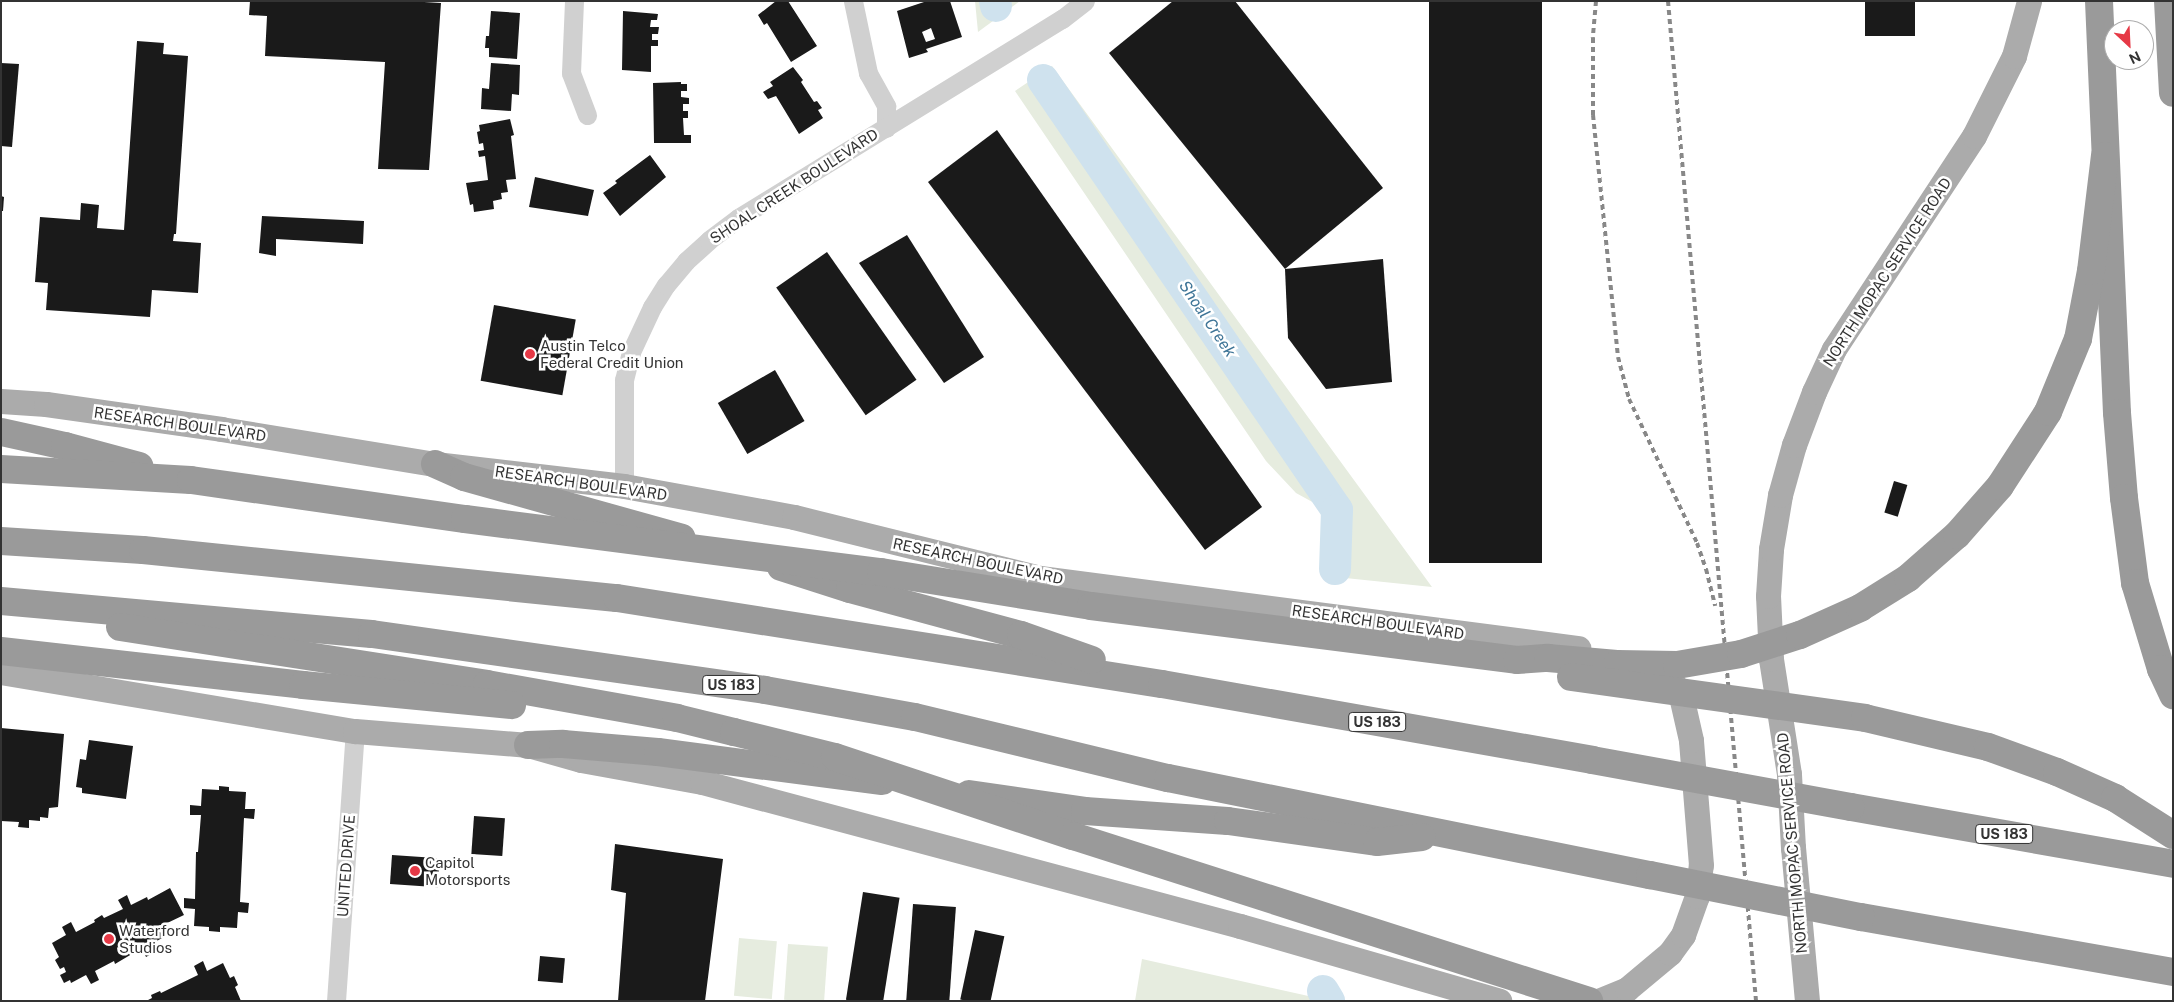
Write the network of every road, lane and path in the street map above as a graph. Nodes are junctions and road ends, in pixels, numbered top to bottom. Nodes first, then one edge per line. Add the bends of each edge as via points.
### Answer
1 (574, 1) edge
2 (853, 1) edge
3 (1085, 1) edge
4 (2029, 1) edge
5 (2099, 1) edge
6 (2168, 1) edge
7 (2173, 93) edge
8 (587, 115) dead end
9 (886, 128) junction
10 (2105, 156) junction
11 (1, 401) edge
12 (1, 432) edge
13 (436, 464) junction
14 (1, 469) edge
15 (192, 480) junction
16 (624, 486) junction
17 (1, 540) edge
18 (1, 603) edge
19 (1, 651) edge
20 (1516, 660) junction
21 (1, 672) edge
22 (1162, 684) junction
23 (2173, 695) edge
24 (355, 731) junction
25 (734, 732) junction
26 (528, 745) junction
27 (1450, 834) junction
28 (2173, 835) edge
29 (2165, 862) edge
30 (2173, 972) edge
31 (336, 1001) edge
32 (1498, 1001) edge
33 (1589, 1001) edge
34 (1598, 1001) edge
35 (1807, 1001) edge

1 - 8 street via 571,73
2 - 9 street via 868,73 886,106
3 - 9 street, SHOAL CREEK BOULEVARD via 1062,19
4 - 35 main road, NORTH MOPAC SERVICE ROAD via 2014,56 1974,136 1834,349 1810,401 1780,495 1768,596 1771,659 1789,774
5 - 10 highway
6 - 7 highway
9 - 16 street, SHOAL CREEK BOULEVARD via 738,218 702,246 666,285 641,328 624,380
10 - 20 highway, bridge via 2091,271 2078,340 2048,412 2000,486 1957,535 1908,578 1860,608 1800,635 1741,654 1676,666 1548,658
10 - 23 highway, bridge via 2124,498 2136,583
11 - 13 main road, RESEARCH BOULEVARD via 46,404 221,429
12 - 15 highway
13 - 16 main road, RESEARCH BOULEVARD
13 - 22 highway via 464,477 1021,635
14 - 15 highway
15 - 20 highway, bridge via 465,519 881,572 1101,607
16 - 34 main road, RESEARCH BOULEVARD via 794,517 1040,578 1622,653 1662,668 1681,696 1691,740 1701,865 1697,896 1683,935 1670,954 1627,989
17 - 22 highway, US 183 via 335,568 617,598
18 - 25 highway via 50,615 487,684 677,718
18 - 27 highway, US 183 via 372,634 765,690 915,717 1168,778
19 - 25 highway via 498,703
20 - 28 highway, bridge via 1545,674 1865,718 1988,747 2057,772 2115,798
21 - 24 main road
22 - 29 highway, US 183, bridge
24 - 26 main road
24 - 31 street, UNITED DRIVE
25 - 33 highway, bridge via 835,757
26 - 27 highway via 564,744 658,752 827,772 1085,811 1228,821 1377,842
26 - 32 main road via 581,760 702,782 1240,926
27 - 30 highway, US 183, bridge via 1861,917

